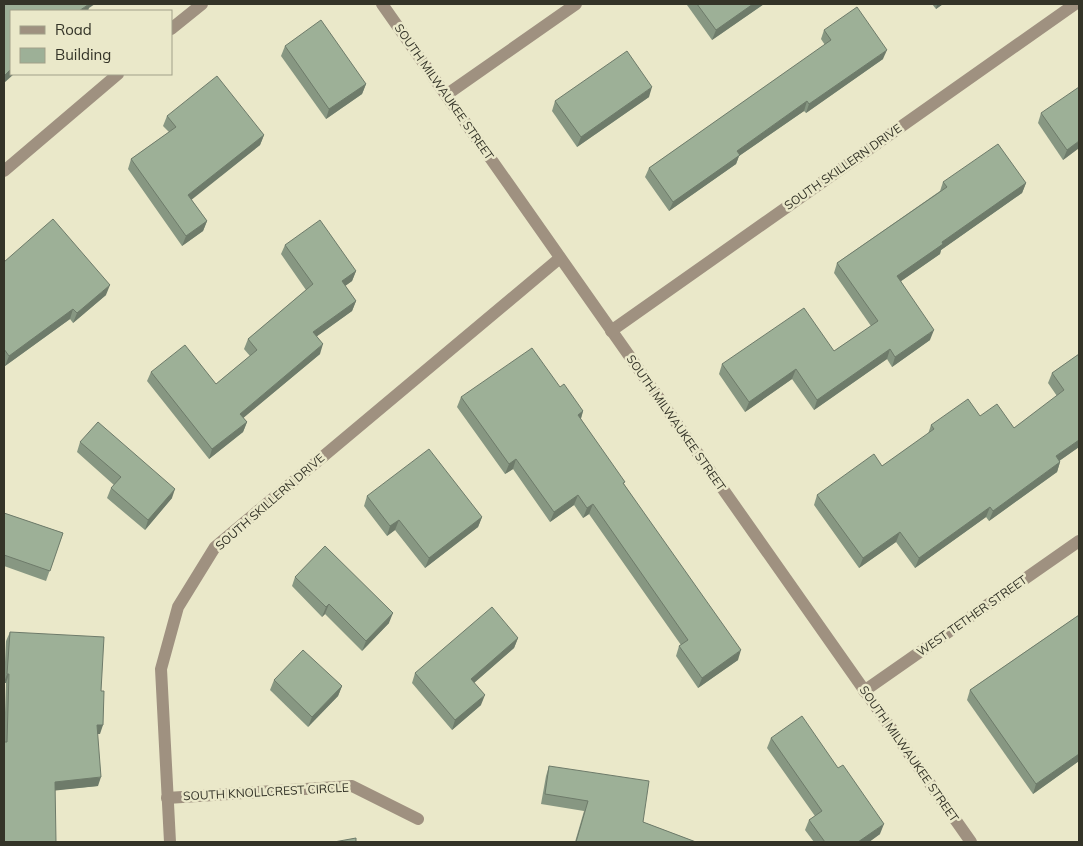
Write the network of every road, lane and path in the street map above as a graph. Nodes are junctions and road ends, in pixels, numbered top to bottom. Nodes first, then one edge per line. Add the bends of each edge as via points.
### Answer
1 (202, 4) edge
2 (382, 4) edge
3 (576, 4) edge
4 (1075, 4) edge
5 (172, 28) edge
6 (117, 75) edge
7 (446, 95) junction
8 (4, 171) edge
9 (560, 258) junction
10 (611, 331) junction
11 (1079, 541) edge
12 (864, 691) junction
13 (167, 798) junction
14 (418, 818) dead end
15 (170, 842) edge
16 (971, 842) edge

1 - 5 street
2 - 7 street, SOUTH MILWAUKEE STREET
3 - 7 street
4 - 10 street, SOUTH SKILLERN DRIVE
6 - 8 street
7 - 9 street, SOUTH MILWAUKEE STREET
9 - 10 street, SOUTH MILWAUKEE STREET
9 - 13 street, SOUTH SKILLERN DRIVE via 215,547 178,606 161,669
10 - 12 street, SOUTH MILWAUKEE STREET
11 - 12 street, WEST TETHER STREET
12 - 16 street, SOUTH MILWAUKEE STREET
13 - 14 street, SOUTH KNOLLCREST CIRCLE via 352,786
13 - 15 street, SOUTH SKILLERN DRIVE

